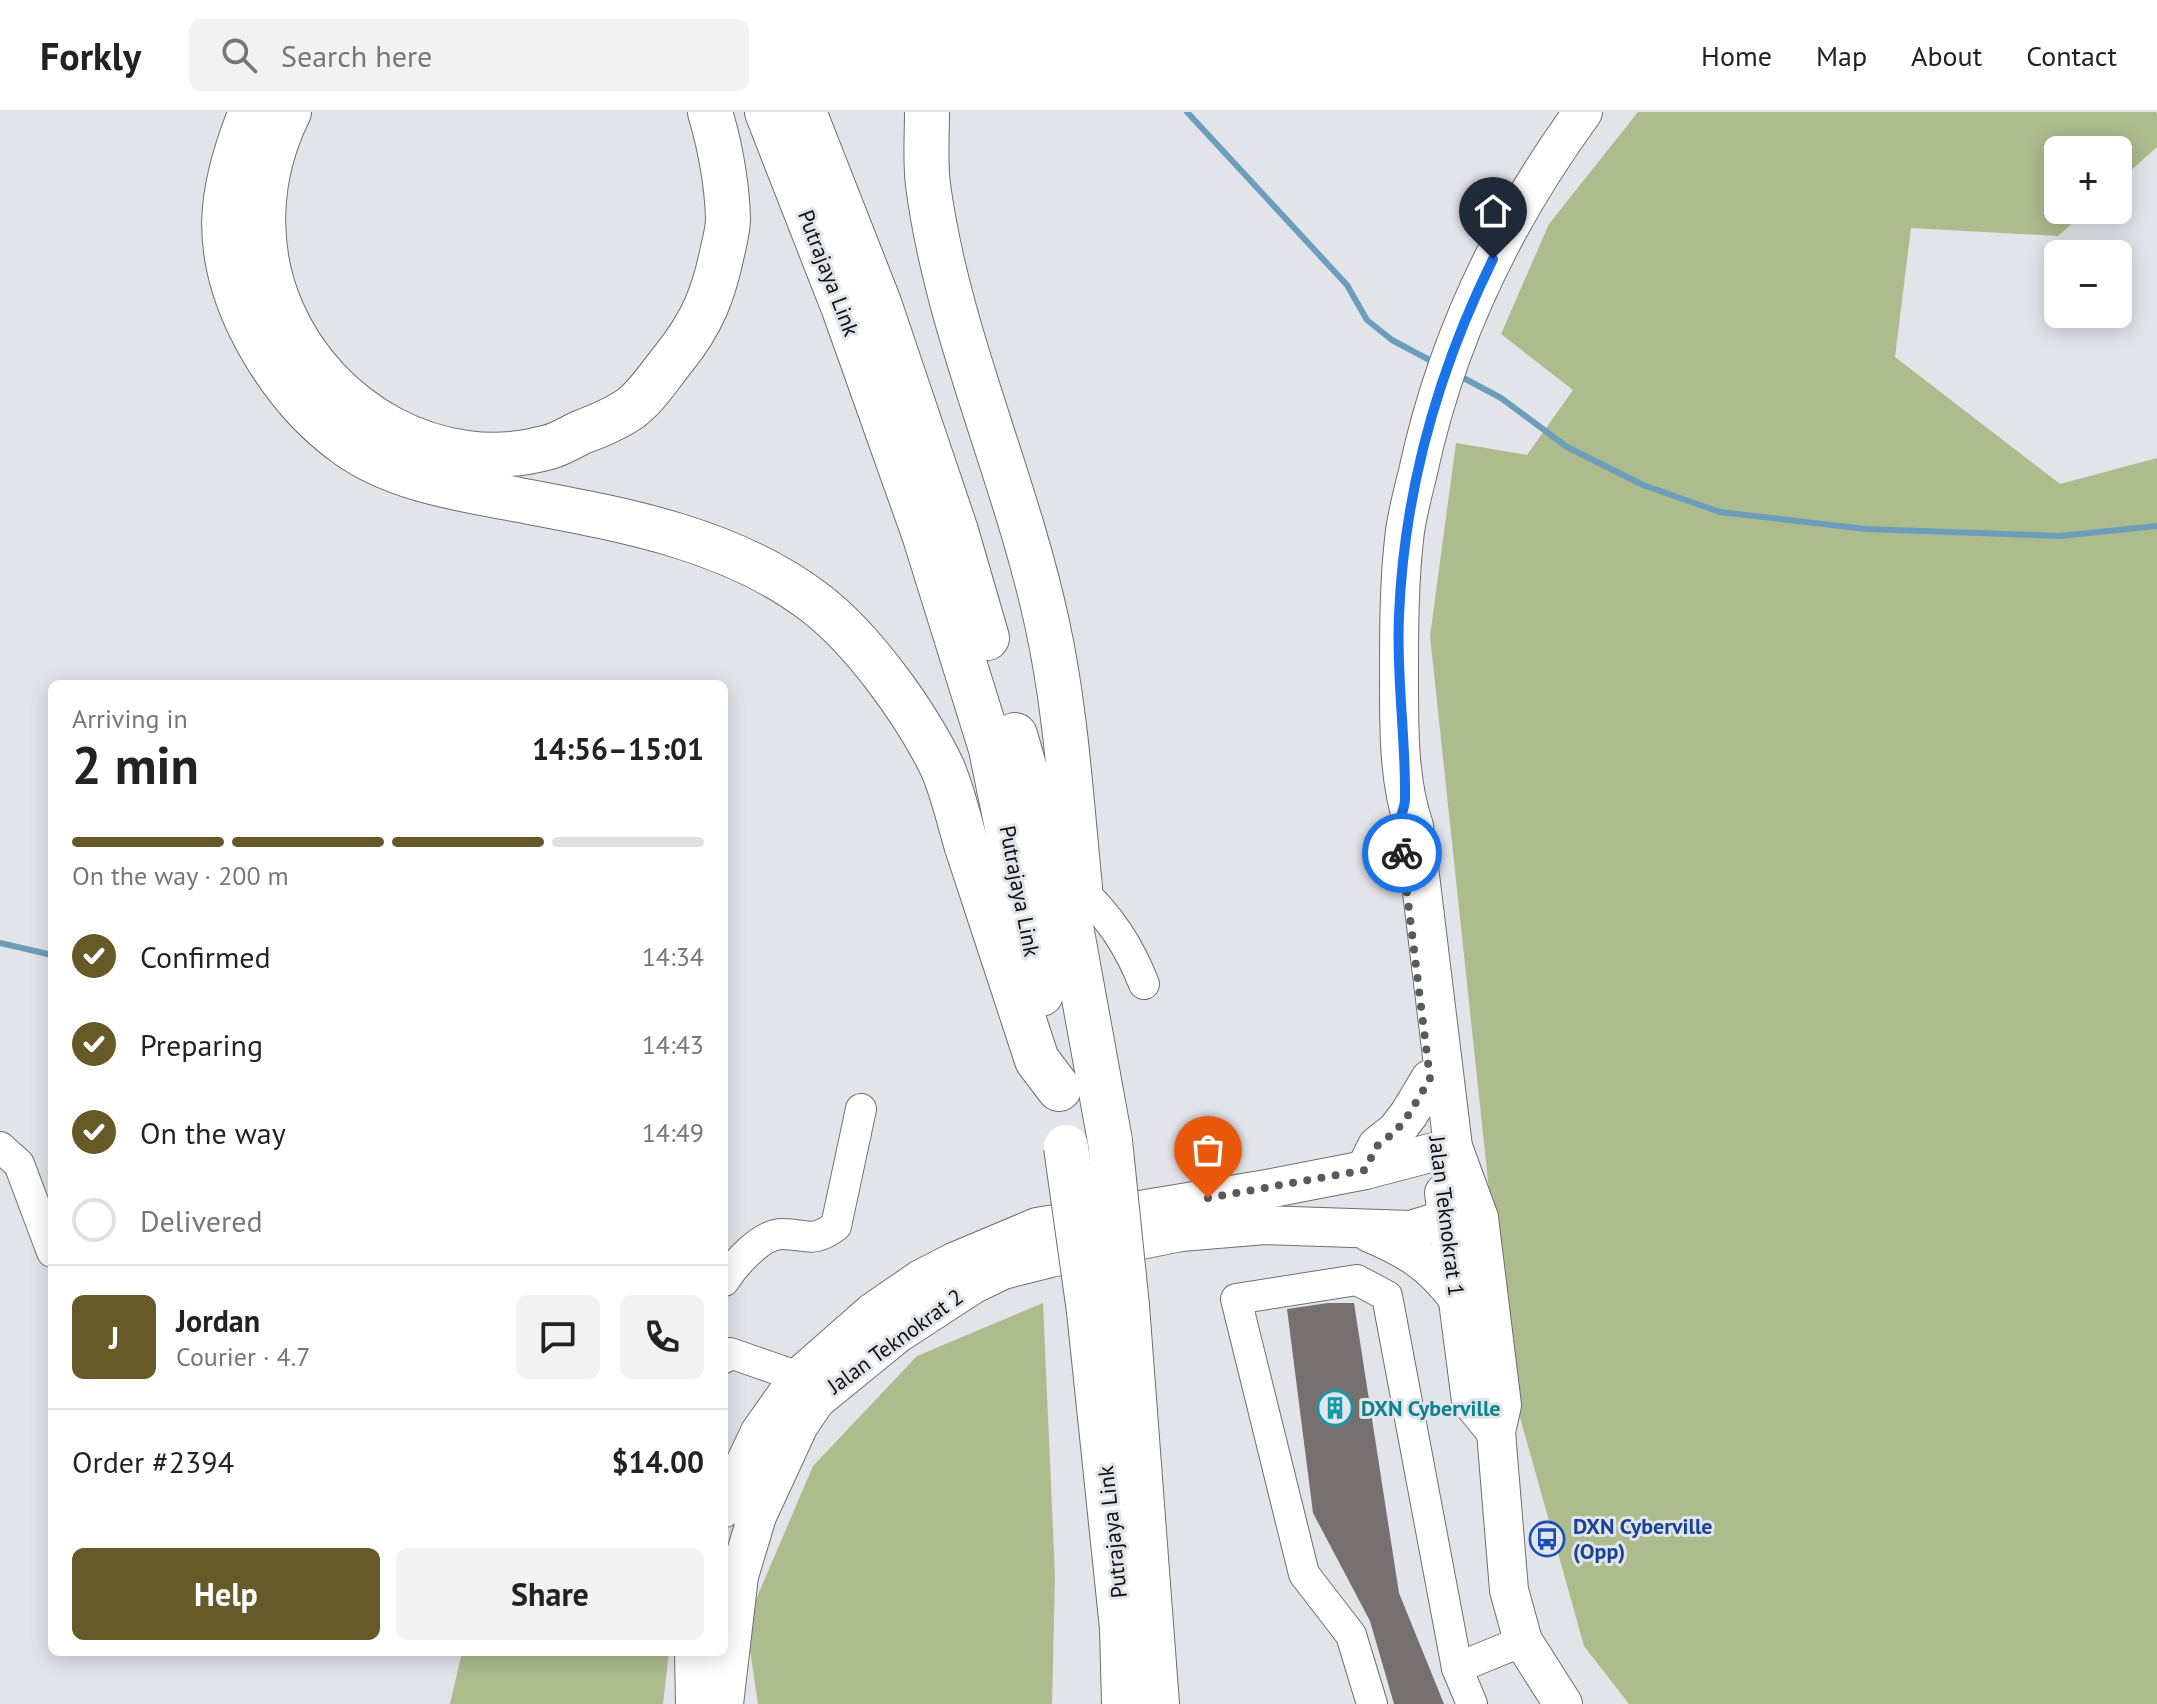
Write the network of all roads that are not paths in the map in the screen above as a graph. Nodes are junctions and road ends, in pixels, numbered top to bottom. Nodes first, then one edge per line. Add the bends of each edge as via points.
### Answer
1 (710, 112) edge
2 (767, 112) edge
3 (804, 112) edge
4 (927, 112) edge
5 (1583, 112) edge
6 (274, 117) edge
7 (862, 306) junction
8 (1405, 802) junction
9 (1080, 889) junction
10 (1072, 932) junction
11 (1144, 984) dead end
12 (1430, 1079) junction
13 (1059, 1089) junction
14 (861, 1109) dead end
15 (0, 1147) edge
16 (1446, 1148) junction
17 (1378, 1167) junction
18 (1463, 1218) junction
19 (1354, 1227) junction
20 (1411, 1230) junction
21 (48, 1241) edge
22 (728, 1274) edge
23 (1456, 1296) junction
24 (1108, 1308) junction
25 (728, 1354) edge
26 (799, 1377) junction
27 (1496, 1432) junction
28 (728, 1500) edge
29 (1523, 1641) junction
30 (694, 1656) edge
31 (1457, 1668) junction
32 (695, 1704) edge
33 (724, 1704) edge
34 (1124, 1704) edge
35 (1157, 1704) edge
36 (1372, 1704) edge
37 (1472, 1704) edge
38 (1563, 1704) edge

1 - 6 highway via 720,146 728,222 715,290 694,334 632,408 549,447 500,455 450,452 405,436 363,414 305,354 269,281 263,244
2 - 7 highway, Putrajaya Link
3 - 7 highway, Putrajaya Link
4 - 9 highway via 928,182 952,304 1047,623
5 - 8 main road, Jalan Teknokrat 1 via 1505,234 1470,307 1430,418 1405,529 1399,617
6 - 13 highway via 235,153 223,207 233,292 282,381 348,446 392,469 440,485 683,537 744,561 816,603 895,691 944,771 1037,1060
7 - 10 highway, Putrajaya Link via 956,531
7 - 13 highway, Putrajaya Link via 924,534 991,749
8 - 12 main road, Jalan Teknokrat 1 via 1398,825
8 - 16 main road, Jalan Teknokrat 1 via 1414,826
9 - 10 highway
9 - 11 lane via 1120,933
10 - 24 highway, Putrajaya Link, bridge via 1110,1141
12 - 16 main road, Jalan Teknokrat 1
12 - 17 main road via 1396,1131 1377,1146
13 - 24 highway, Putrajaya Link, bridge via 1066,1147
14 - 22 lane via 836,1226 808,1239 770,1236
15 - 21 lane via 19,1164
16 - 17 main road, Jalan Teknokrat 2
16 - 18 main road, Jalan Teknokrat 1
17 - 20 main road via 1405,1167 1425,1185 1426,1200
17 - 26 main road, Jalan Teknokrat 2 via 1024,1232 921,1279 873,1312
18 - 20 main road, Jalan Teknokrat 2
18 - 23 main road, Jalan Teknokrat 1
18 - 27 main road, Jalan Teknokrat 1 via 1502,1405
19 - 20 main road, Jalan Teknokrat 2
19 - 23 main road via 1411,1253 1436,1270
19 - 33 main road, Jalan Teknokrat 2 via 1265,1225 1181,1232 1050,1258 1003,1270 972,1285 897,1334 816,1400 785,1452 739,1576
23 - 27 main road, Jalan Teknokrat 1 via 1471,1401
24 - 34 highway, Putrajaya Link
24 - 35 highway, Putrajaya Link
25 - 26 lane
26 - 28 main road, Jalan Teknokrat 2 via 760,1432
27 - 29 main road, Jalan Teknokrat 1 via 1509,1590
29 - 31 lane
29 - 38 main road, Jalan Teknokrat 1
30 - 32 main road
31 - 36 lane via 1387,1296 1357,1280 1236,1299 1304,1574 1351,1635
31 - 37 lane

